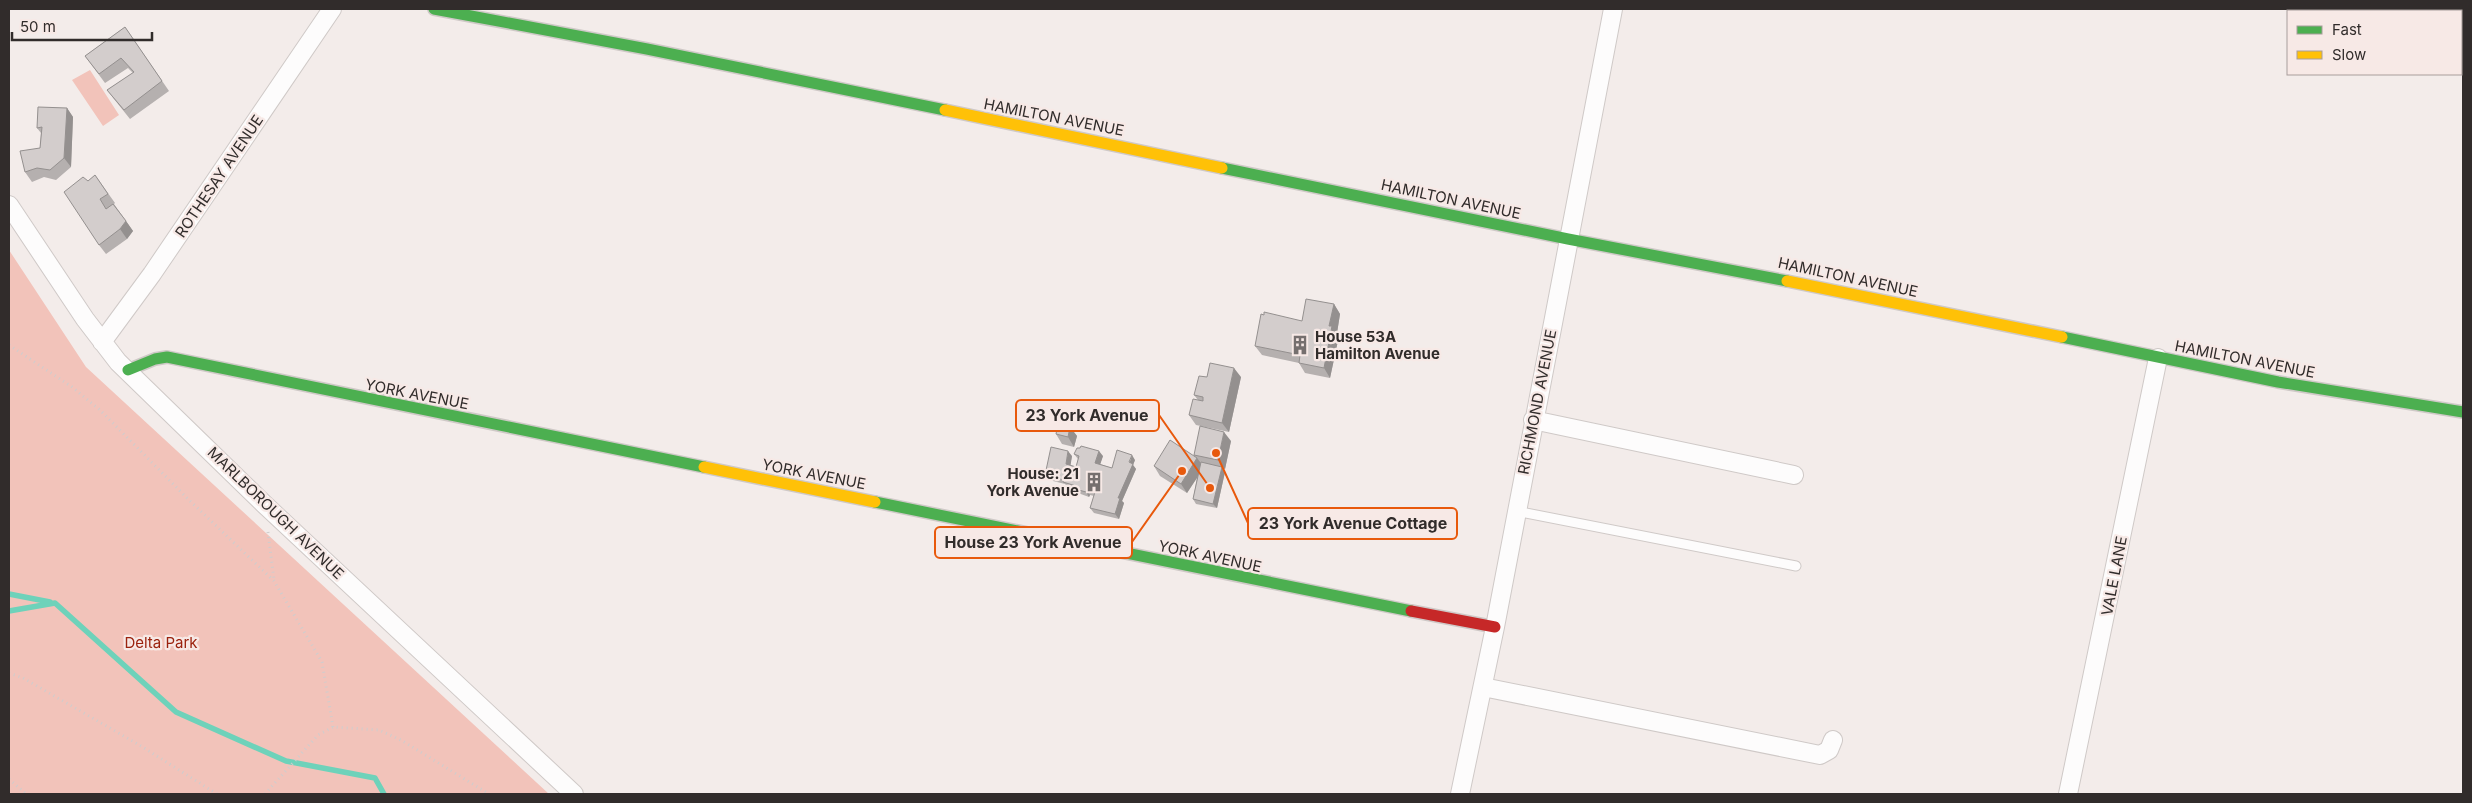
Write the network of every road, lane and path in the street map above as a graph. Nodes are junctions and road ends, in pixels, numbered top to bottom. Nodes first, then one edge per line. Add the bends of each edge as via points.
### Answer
1 (332, 9) edge
2 (434, 9) edge
3 (1613, 9) edge
4 (9, 205) edge
5 (1568, 239) junction
6 (102, 342) junction
7 (9, 345) edge
8 (2158, 358) junction
9 (128, 370) junction
10 (2463, 412) edge
11 (1533, 420) junction
12 (1794, 475) dead end
13 (264, 504) junction
14 (1516, 511) junction
15 (1796, 566) dead end
16 (274, 581) junction
17 (1495, 627) junction
18 (9, 674) edge
19 (1483, 687) junction
20 (333, 727) junction
21 (1833, 740) dead end
22 (9, 779) edge
23 (26, 794) edge
24 (217, 794) edge
25 (265, 794) edge
26 (489, 794) edge
27 (574, 794) edge
28 (1460, 794) edge
29 (2068, 794) edge

1 - 6 street, ROTHESAY AVENUE
2 - 5 street, HAMILTON AVENUE via 647,49
3 - 5 street, RICHMOND AVENUE
4 - 6 street, MARLBOROUGH AVENUE
5 - 8 street, HAMILTON AVENUE via 1712,264
5 - 11 street, RICHMOND AVENUE
6 - 9 street, MARLBOROUGH AVENUE
7 - 16 path via 72,386 100,410
8 - 10 street, HAMILTON AVENUE via 2375,400
8 - 29 street, VALE LANE
9 - 13 street, MARLBOROUGH AVENUE
9 - 17 street, YORK AVENUE via 167,357
11 - 12 street
11 - 14 street, RICHMOND AVENUE
13 - 16 path
13 - 27 street, MARLBOROUGH AVENUE
14 - 15 lane
14 - 17 street, RICHMOND AVENUE
16 - 20 path via 322,662
17 - 19 street, RICHMOND AVENUE
18 - 24 path via 23,678 141,746
19 - 21 street via 1820,754 1829,750
19 - 28 street, RICHMOND AVENUE
20 - 25 path via 318,735
20 - 26 path via 379,730
22 - 23 path

